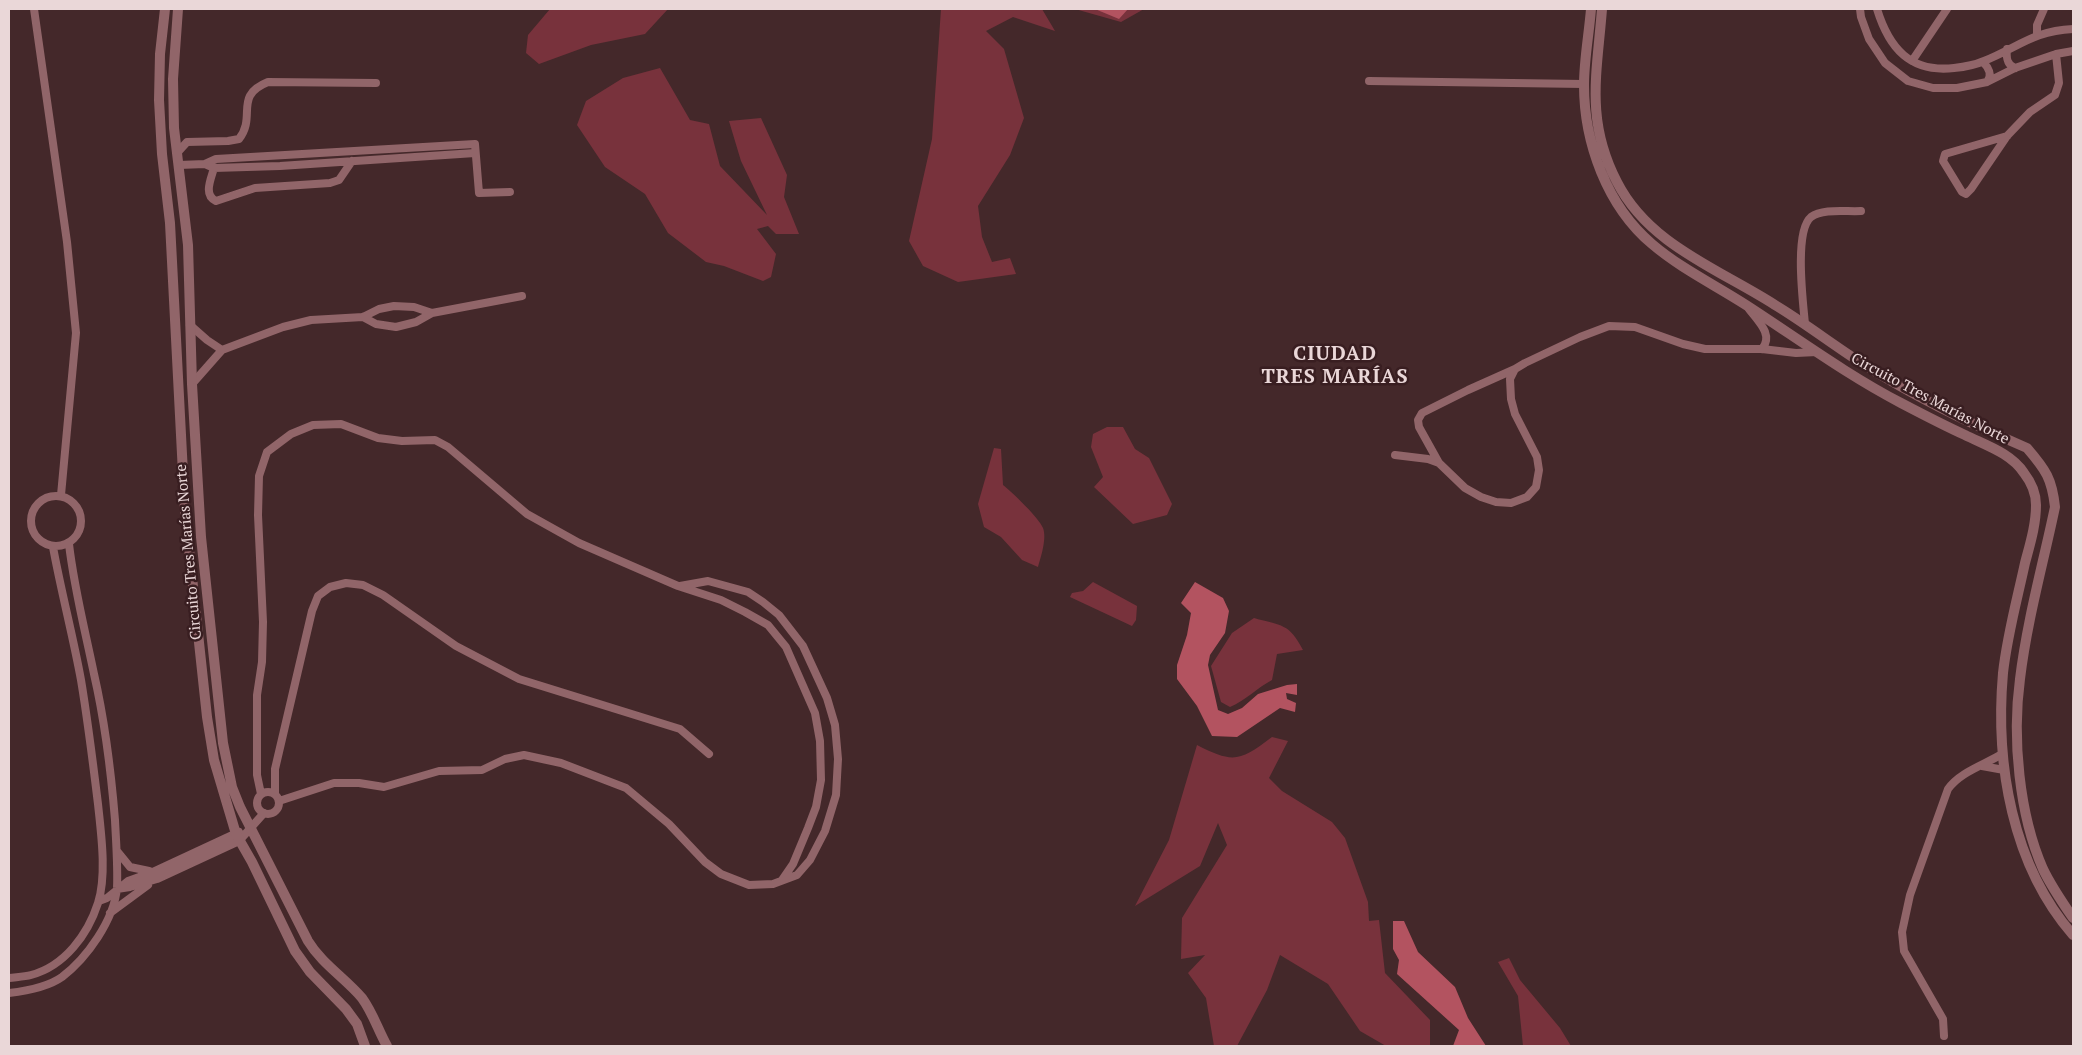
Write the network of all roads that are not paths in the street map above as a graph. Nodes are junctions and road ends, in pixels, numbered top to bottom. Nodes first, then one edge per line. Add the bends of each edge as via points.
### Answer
1 (34, 9) edge
2 (165, 9) edge
3 (178, 9) edge
4 (1591, 9) edge
5 (1602, 9) edge
6 (1860, 9) edge
7 (1877, 9) edge
8 (1947, 9) edge
9 (2044, 9) edge
10 (2073, 29) edge
11 (2037, 34) junction
12 (2007, 49) junction
13 (2073, 51) edge
14 (2056, 54) junction
15 (1912, 61) junction
16 (1983, 62) junction
17 (2015, 68) junction
18 (1370, 81) dead end
19 (1987, 82) junction
20 (376, 83) dead end
21 (1584, 84) junction
22 (174, 128) junction
23 (2007, 136) junction
24 (186, 142) junction
25 (359, 150) junction
26 (177, 153) junction
27 (475, 153) junction
28 (1605, 153) junction
29 (1594, 155) junction
30 (356, 161) junction
31 (205, 164) junction
32 (178, 165) junction
33 (214, 168) junction
34 (510, 192) dead end
35 (1861, 211) dead end
36 (522, 296) dead end
37 (1744, 304) junction
38 (432, 313) junction
39 (363, 317) junction
40 (1805, 324) junction
41 (190, 325) junction
42 (1762, 349) junction
43 (222, 350) junction
44 (1817, 352) junction
45 (1515, 369) junction
46 (192, 384) junction
47 (1395, 455) dead end
48 (1439, 464) junction
49 (61, 495) junction
50 (69, 544) junction
51 (52, 547) junction
52 (2027, 556) junction
53 (2043, 561) junction
54 (678, 586) junction
55 (709, 754) dead end
56 (2002, 754) junction
57 (1982, 766) junction
58 (2004, 770) junction
59 (261, 794) junction
60 (277, 798) junction
61 (264, 813) junction
62 (251, 828) junction
63 (238, 837) junction
64 (117, 851) junction
65 (102, 875) junction
66 (155, 875) junction
67 (782, 880) junction
68 (117, 889) junction
69 (99, 901) junction
70 (110, 913) junction
71 (2073, 918) edge
72 (2073, 935) edge
73 (9, 978) edge
74 (9, 993) edge
75 (1944, 1036) dead end
76 (365, 1046) edge
77 (387, 1046) edge

1 - 49 street via 67,242 76,333
2 - 63 street, Circuito Tres Marías Norte via 159,100 170,223 185,512 214,760
3 - 22 street, Circuito Tres Marías Norte via 173,79
4 - 21 street, Circuito Tres Marías Norte
5 - 28 street, Circuito Tres Marías Norte via 1594,83 1595,107
6 - 19 street via 1874,47 1885,63 1908,81 1933,88 1957,88
7 - 15 street via 1894,44
8 - 15 street
9 - 11 street
10 - 11 street
11 - 12 street
12 - 16 street
12 - 17 street via 2008,61
13 - 14 street
14 - 17 street
14 - 23 street via 2058,83 2055,95 2030,112
15 - 16 street via 1917,65 1942,69
16 - 19 street via 1990,72
17 - 19 street
18 - 21 street
20 - 24 street via 268,82 254,87 248,98 246,131 240,139
21 - 29 street, Circuito Tres Marías Norte
22 - 24 street
22 - 26 street, Circuito Tres Marías Norte
23 - 23 street via 1971,189 1966,194 1962,192 1943,161 1945,154
24 - 26 street
25 - 27 street via 475,144
25 - 30 street
25 - 31 street via 216,159
26 - 32 street, Circuito Tres Marías Norte
27 - 30 street
27 - 34 street via 479,193
28 - 29 street
28 - 40 street, Circuito Tres Marías Norte via 1617,182 1637,213 1662,237
29 - 37 street, Circuito Tres Marías Norte via 1616,201 1653,245
30 - 33 street
30 - 33 street via 339,180 255,188 216,201 208,194
31 - 32 street
31 - 33 street
32 - 41 street, Circuito Tres Marías Norte via 188,245
35 - 40 street via 1822,212 1811,217 1804,227 1800,261
36 - 38 street
37 - 42 street via 1764,328 1767,337
37 - 44 street, Circuito Tres Marías Norte
38 - 39 street via 394,306
38 - 39 street via 416,322 396,327 376,324
39 - 43 street via 311,320 283,326
40 - 53 street, Circuito Tres Marías Norte via 1906,389 2027,448 2052,484 2055,507
41 - 43 street
41 - 46 street, Circuito Tres Marías Norte
42 - 44 street via 1796,354
42 - 45 street via 1705,349 1635,327 1609,326
43 - 46 street
44 - 52 street, Circuito Tres Marías Norte via 1897,401 2002,453 2022,470 2032,486 2036,502 2035,525
45 - 48 street via 1422,413 1419,427
45 - 48 street via 1510,379 1511,399 1537,457 1536,487 1527,497 1511,503 1496,502 1465,488
46 - 62 street, Circuito Tres Marías Norte via 200,537 223,743 232,787
47 - 48 street via 1428,459
49 - 50 street via 74,502 82,516 80,532
49 - 51 street via 45,497 35,506 30,518 32,531 40,542
50 - 51 street
50 - 64 street via 72,575 107,739
51 - 65 street via 91,742
52 - 53 street
52 - 56 street, Circuito Tres Marías Norte via 2011,623 2004,672
53 - 71 street, Circuito Tres Marías Norte via 2020,679 2018,767 2033,843 2044,870
54 - 59 street via 579,543 527,514 448,447 435,440 378,438 341,424 313,424 291,434 267,452 259,476 263,622 262,662 256,695 257,775
54 - 67 street via 721,600 768,625 786,647 814,712 820,741 821,780 816,807 793,864
54 - 67 street via 708,580 748,592 763,602 779,615 803,646 827,698 836,725 836,795 825,832 810,860 797,875
55 - 60 street via 680,730 519,679 456,646 383,595 363,585 346,583 324,591 318,596 312,611 274,769
56 - 57 street
56 - 58 street, Circuito Tres Marías Norte
57 - 58 street
57 - 75 street via 1953,782 1948,790 1910,895 1902,932 1904,951 1943,1019
58 - 72 street, Circuito Tres Marías Norte via 2028,862 2042,894
59 - 60 street via 268,791
59 - 61 street via 257,800 258,808
60 - 61 street via 278,808
60 - 67 street via 334,783 384,787 439,771 482,770 504,759 524,755 561,763 626,788 721,874 749,885 773,884
61 - 62 street
62 - 63 street
62 - 77 street, Circuito Tres Marías Norte via 315,952 361,997 374,1015
63 - 66 street
63 - 76 street, Circuito Tres Marías Norte via 301,962 346,1009 357,1024
64 - 66 street via 130,868
64 - 68 street
65 - 68 street via 109,877
65 - 69 street
66 - 68 street via 130,887
66 - 70 street
68 - 69 street
68 - 70 street
69 - 73 street via 88,927 75,946 53,965 32,975
70 - 74 street via 100,936 61,978 29,991

